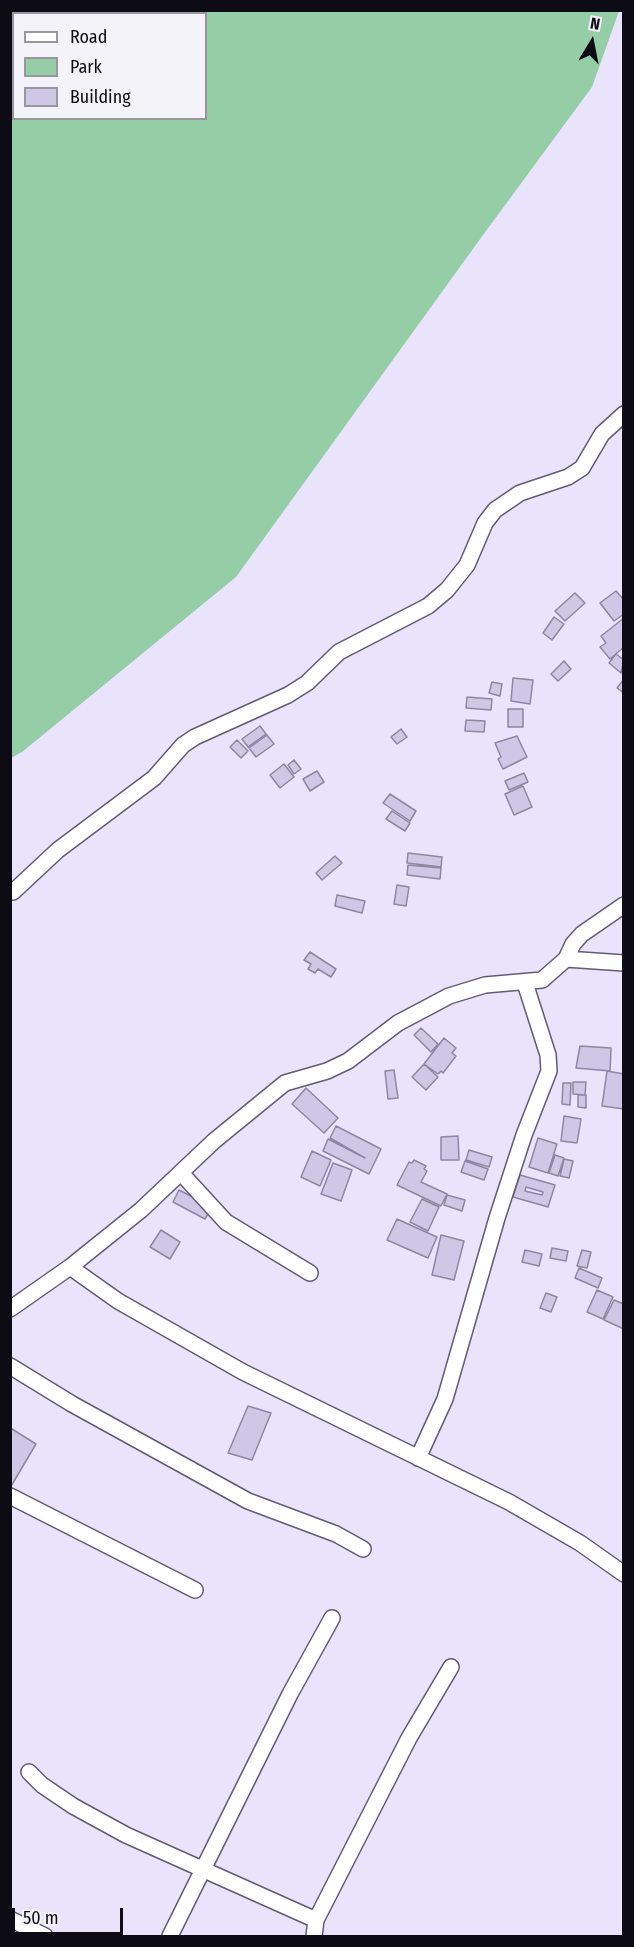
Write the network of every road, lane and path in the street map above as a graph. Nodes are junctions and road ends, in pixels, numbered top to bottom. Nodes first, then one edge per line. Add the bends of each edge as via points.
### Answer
1 (624, 414) edge
2 (13, 892) dead end
3 (624, 905) edge
4 (566, 959) junction
5 (624, 963) edge
6 (525, 983) junction
7 (182, 1174) junction
8 (69, 1267) junction
9 (310, 1273) dead end
10 (10, 1309) edge
11 (10, 1366) edge
12 (418, 1458) junction
13 (10, 1496) edge
14 (363, 1549) dead end
15 (624, 1574) edge
16 (195, 1590) dead end
17 (332, 1618) dead end
18 (451, 1667) dead end
19 (29, 1772) dead end
20 (203, 1869) junction
21 (10, 1919) edge
22 (316, 1920) junction
23 (45, 1936) edge
24 (170, 1936) edge
25 (314, 1936) edge

1 - 2 street via 602,434 582,468 568,477 520,493 495,510 485,523 467,565 428,606 339,652 307,683 288,695 195,736 154,778 58,850
3 - 4 street via 582,934
4 - 5 street
4 - 6 street via 542,980
6 - 7 street via 485,985 449,996 398,1023 348,1061 285,1083 214,1141
6 - 12 street via 548,1055 549,1071 524,1134 445,1399
7 - 8 street
7 - 9 street via 226,1222
8 - 10 street
8 - 12 street via 118,1301 243,1372
11 - 14 street via 248,1501 327,1530
12 - 15 street via 509,1502
13 - 16 street
17 - 20 street
18 - 22 street via 409,1738
19 - 20 street via 73,1806
20 - 22 street
20 - 24 street
21 - 23 street
22 - 25 street

